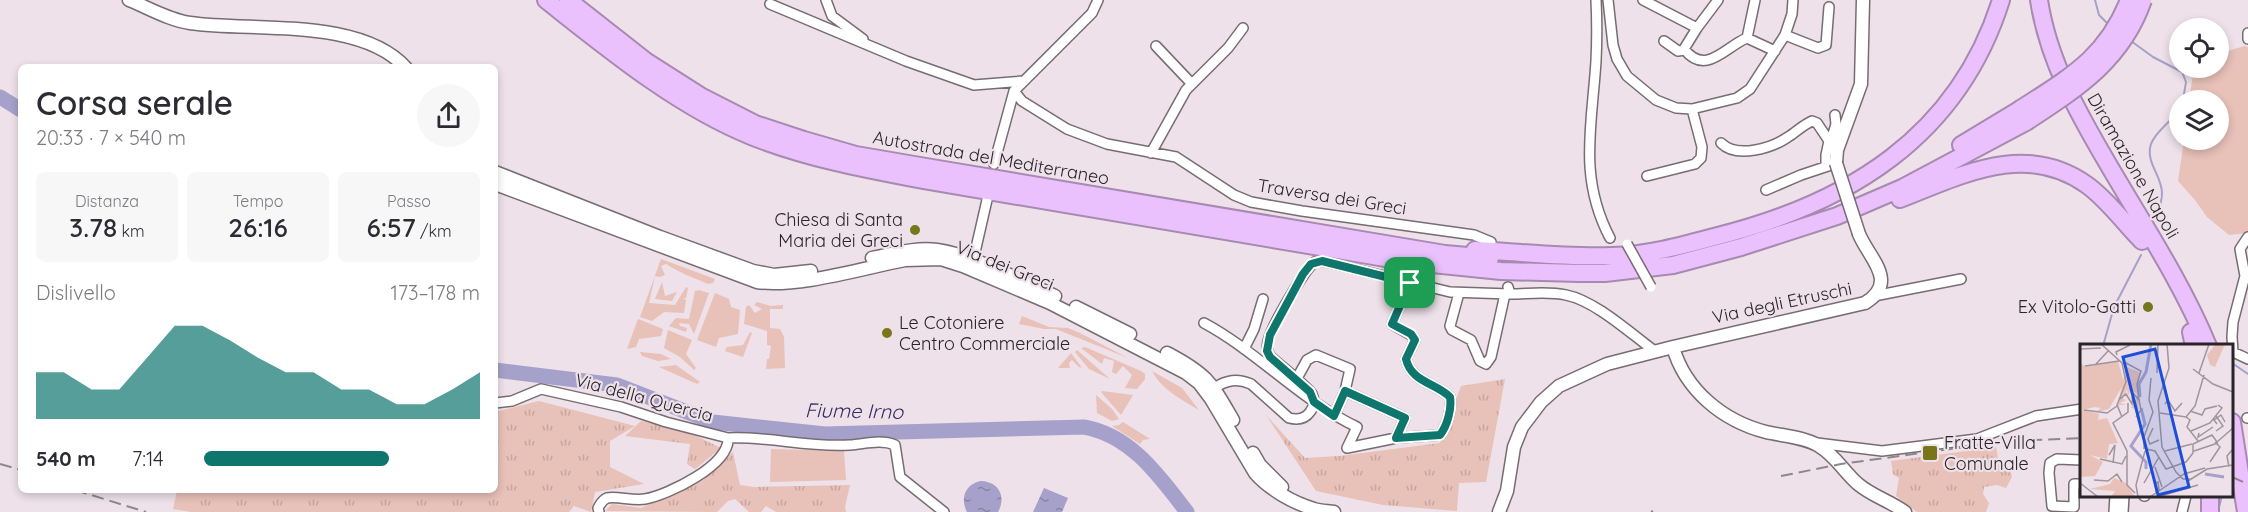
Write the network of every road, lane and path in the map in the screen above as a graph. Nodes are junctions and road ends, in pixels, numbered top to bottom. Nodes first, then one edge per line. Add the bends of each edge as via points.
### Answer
1 (129, 0) edge
2 (546, 0) edge
3 (568, 0) edge
4 (826, 0) edge
5 (1098, 0) edge
6 (1596, 0) edge
7 (1608, 0) edge
8 (1643, 0) edge
9 (1718, 0) edge
10 (1755, 0) edge
11 (1793, 0) edge
12 (1863, 0) edge
13 (2001, 0) edge
14 (2028, 0) edge
15 (2039, 0) edge
16 (2045, 0) edge
17 (2129, 0) edge
18 (2143, 0) edge
19 (770, 4) dead end
20 (1829, 7) dead end
21 (1243, 28) dead end
22 (1697, 28) junction
23 (2248, 33) edge
24 (1785, 35) junction
25 (1747, 38) junction
26 (2248, 39) edge
27 (1664, 41) dead end
28 (2049, 41) junction
29 (1156, 46) dead end
30 (378, 48) junction
31 (877, 49) junction
32 (1685, 50) junction
33 (1775, 51) junction
34 (392, 64) edge
35 (402, 64) edge
36 (1023, 81) junction
37 (1192, 84) junction
38 (1014, 91) junction
39 (1692, 109) junction
40 (1835, 115) dead end
41 (2023, 116) junction
42 (1721, 143) dead end
43 (1152, 153) junction
44 (1832, 155) junction
45 (994, 164) dead end
46 (498, 173) edge
47 (1647, 176) dead end
48 (498, 185) edge
49 (1766, 190) dead end
50 (987, 200) dead end
51 (2248, 237) edge
52 (1610, 238) dead end
53 (2142, 241) junction
54 (1491, 242) dead end
55 (1626, 244) dead end
56 (1446, 254) junction
57 (974, 261) junction
58 (1403, 261) junction
59 (1961, 279) dead end
60 (1410, 283) junction
61 (1651, 287) dead end
62 (1508, 292) junction
63 (1459, 293) junction
64 (1874, 296) junction
65 (1263, 299) dead end
66 (1204, 323) dead end
67 (2194, 341) edge
68 (2208, 344) edge
69 (2232, 344) edge
70 (1673, 347) junction
71 (1244, 349) junction
72 (1656, 352) junction
73 (2233, 352) edge
74 (2248, 359) edge
75 (1296, 380) junction
76 (1214, 388) junction
77 (1345, 391) junction
78 (1314, 402) junction
79 (498, 403) edge
80 (2080, 409) edge
81 (1334, 416) junction
82 (2242, 419) edge
83 (728, 438) junction
84 (1396, 438) junction
85 (1811, 442) junction
86 (2080, 460) edge
87 (2080, 484) edge
88 (2233, 492) edge
89 (2115, 497) edge
90 (2124, 497) edge
91 (2186, 497) edge
92 (2246, 507) edge
93 (1331, 511) edge
94 (599, 512) edge
95 (944, 512) edge
96 (1499, 512) edge
97 (1905, 512) edge
98 (2114, 512) edge
99 (2123, 512) edge
100 (2182, 512) edge
101 (2235, 512) edge

1 - 30 main road via 187,23 328,33
2 - 58 highway, Autostrada del Mediterraneo via 696,109 751,136 800,153 923,180
3 - 56 highway, Autostrada del Mediterraneo via 647,62 702,98 755,124 804,140 856,155
4 - 31 street via 832,16
5 - 36 street via 1092,13
6 - 52 street via 1588,160 1594,203
7 - 39 street via 1613,45 1627,76 1656,100
8 - 22 street
9 - 22 street
10 - 25 street
11 - 24 street
12 - 44 main road via 1862,84
13 - 56 highway via 1977,60 1931,124 1896,155 1838,192 1748,229 1661,250 1612,256 1471,250
14 - 53 highway, Diramazione Napoli via 2043,59 2064,111
15 - 28 highway, Diramazione Napoli
16 - 28 highway
17 - 41 highway, bridge via 2099,52
18 - 41 highway, bridge via 2130,30 2097,72
19 - 31 street
20 - 24 street via 1826,45 1818,48
21 - 37 street
22 - 32 street
23 - 26 street
24 - 33 street
25 - 32 street via 1712,60 1700,59
25 - 33 street
27 - 32 street via 1678,51
28 - 68 highway, Diramazione Napoli via 2073,105 2170,269
29 - 37 street
30 - 34 main road
30 - 35 main road
31 - 36 street via 974,85
33 - 39 street via 1744,95
36 - 38 street
37 - 43 street
38 - 43 street, Traversa dei Greci via 1022,101 1067,129 1107,144
38 - 45 street
39 - 47 street via 1701,158 1695,164
40 - 44 street
41 - 56 highway via 1885,184 1789,222 1707,248 1602,263 1532,262
41 - 58 highway via 1902,188 1837,216 1673,265 1579,273 1501,271
42 - 44 street via 1727,149 1754,150 1786,138 1812,121 1817,123
43 - 54 street, Traversa dei Greci via 1176,157 1251,202 1474,235
44 - 49 street
44 - 64 main road, Via degli Etruschi, bridge via 1859,234 1880,273 1881,282
46 - 57 main road, Via dei Greci via 764,274 791,274 918,250 937,250
48 - 93 main road, Via dei Greci via 757,282 795,282 922,258 963,266 1050,303 1186,373 1205,390 1263,481 1301,504
50 - 57 street
51 - 69 street via 2240,249 2245,276
53 - 58 highway via 2100,196 2080,181 2041,165 2015,163 1974,171 1745,254 1651,276 1508,278 1428,269
53 - 67 highway, Diramazione Napoli
55 - 61 street, bridge
57 - 76 main road, Via dei Greci via 1064,301 1189,365
59 - 64 street
60 - 63 street
60 - 75 street via 1322,261 1311,264 1267,346 1270,357
60 - 84 street via 1392,324 1415,340 1406,359 1409,368 1422,381 1448,395 1451,405 1440,435
62 - 63 street
62 - 63 street via 1486,364 1480,361 1471,340 1450,326
62 - 72 street via 1565,294 1575,298
64 - 70 main road, Via degli Etruschi via 1863,304
65 - 71 street
66 - 71 street
70 - 72 main road
70 - 85 main road via 1685,377 1702,398 1761,430
71 - 78 street
72 - 96 main road via 1575,377 1540,402 1522,427 1514,447 1507,491
73 - 74 street
75 - 77 street via 1307,360 1316,355 1350,369
75 - 78 street via 1310,392
76 - 78 street via 1231,380 1244,381 1296,420 1310,413
76 - 93 main road, Via dei Greci via 1260,465 1282,487
77 - 81 street
77 - 84 street via 1405,418
78 - 81 street
79 - 83 street, Via della Quercia via 541,388 621,406
80 - 85 street via 2036,416 1977,439 1882,451
81 - 84 street via 1357,427 1347,448
82 - 92 highway
83 - 94 street, Via della Quercia via 723,456 683,486 644,499 610,497 603,500
83 - 95 street via 846,445 887,441 895,445 900,477
85 - 97 main road via 1836,458 1865,490
86 - 87 street via 2057,459 2050,463 2052,506 2074,507 2074,484
88 - 101 highway
89 - 98 street
90 - 99 street
91 - 100 street

